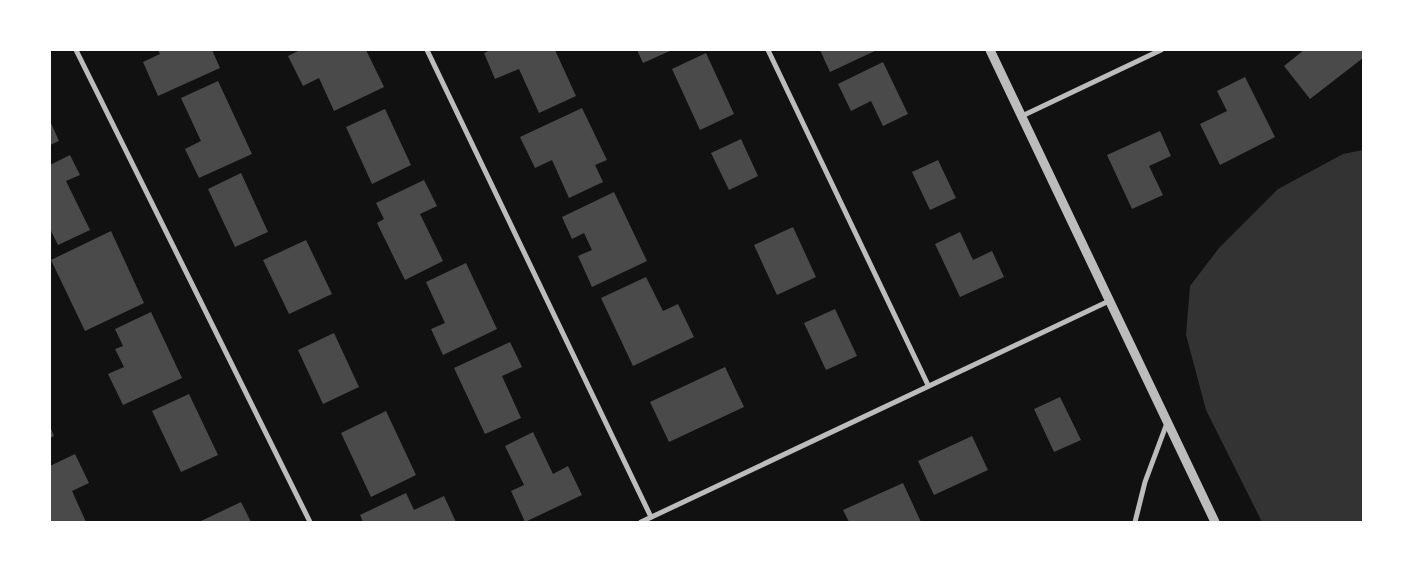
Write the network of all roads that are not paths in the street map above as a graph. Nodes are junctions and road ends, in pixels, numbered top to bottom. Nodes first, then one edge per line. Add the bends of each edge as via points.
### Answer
1 (76, 50) edge
2 (427, 50) edge
3 (768, 50) edge
4 (990, 50) edge
5 (1161, 50) edge
6 (1022, 116) junction
7 (1109, 301) junction
8 (928, 386) junction
9 (1167, 422) junction
10 (651, 517) junction
11 (310, 522) edge
12 (641, 522) edge
13 (1135, 522) edge
14 (1215, 522) edge

1 - 11 street
2 - 10 street
3 - 8 street
4 - 6 street
5 - 6 street
6 - 7 street
7 - 8 street
7 - 9 street
8 - 10 street
9 - 13 street via 1145,482
9 - 14 street
10 - 12 street

